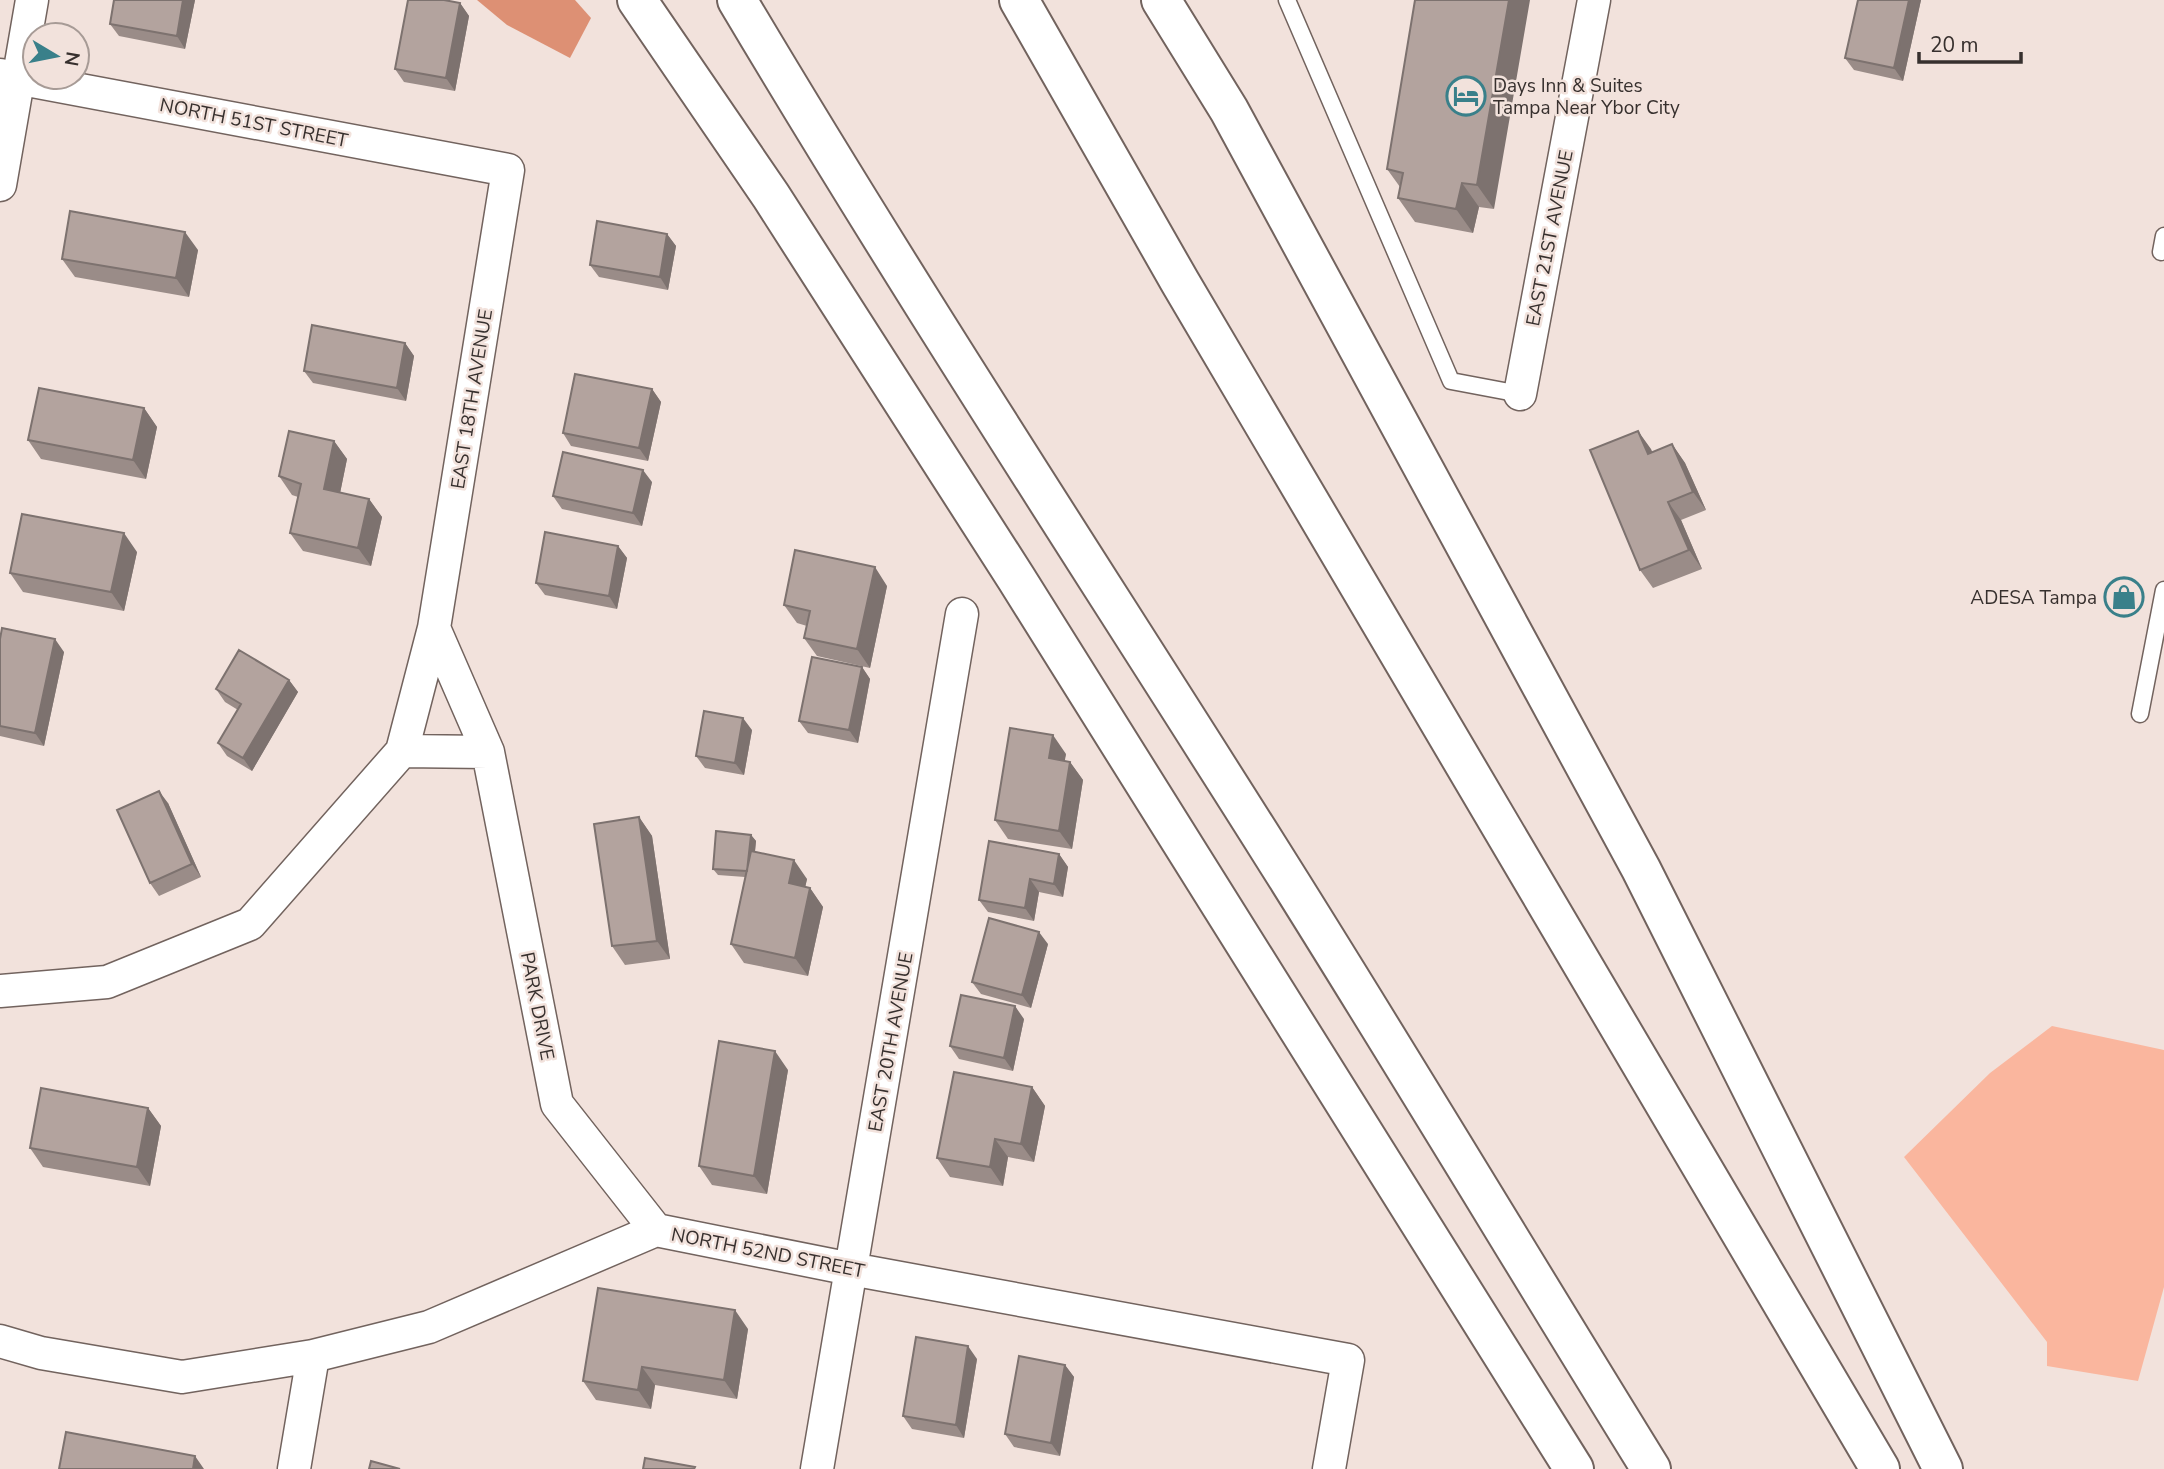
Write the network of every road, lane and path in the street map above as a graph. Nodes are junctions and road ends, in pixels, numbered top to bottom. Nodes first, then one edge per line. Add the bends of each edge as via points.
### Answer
1 (32, 0) edge
2 (636, 0) edge
3 (737, 0) edge
4 (1020, 0) edge
5 (1161, 0) edge
6 (1287, 0) edge
7 (1594, 0) edge
8 (9, 76) edge
9 (508, 170) joint
10 (0, 186) edge
11 (2164, 236) edge
12 (2161, 253) dead end
13 (1520, 394) joint
14 (2164, 590) edge
15 (962, 614) dead end
16 (434, 628) junction
17 (2140, 714) dead end
18 (402, 751) junction
19 (488, 752) junction
20 (0, 991) edge
21 (656, 1230) junction
22 (851, 1269) junction
23 (0, 1341) edge
24 (313, 1356) junction
25 (294, 1469) edge
26 (817, 1469) edge
27 (1329, 1469) edge
28 (1574, 1469) edge
29 (1651, 1469) edge
30 (1880, 1469) edge
31 (1943, 1469) edge

1 - 8 street
2 - 28 highway via 771,196 994,543
3 - 29 highway via 1031,476 1270,850
4 - 30 highway via 1180,282
5 - 31 highway via 1229,110 1641,869
6 - 13 lane via 1451,381
7 - 13 street, EAST 21ST AVENUE
8 - 9 street, NORTH 51ST STREET
8 - 10 street
9 - 16 street, EAST 18TH AVENUE
11 - 12 lane
14 - 17 lane
15 - 22 street, EAST 20TH AVENUE
16 - 18 street
16 - 19 street, PARK DRIVE
18 - 19 street
18 - 20 street via 250,924 107,982
19 - 21 street, PARK DRIVE via 558,1104
21 - 22 street, NORTH 52ND STREET
21 - 24 street, NORTH 52ND STREET via 429,1327
22 - 26 street, EAST 20TH AVENUE
22 - 27 street, NORTH 52ND STREET via 1348,1360
23 - 24 street, NORTH 52ND STREET via 41,1353 182,1377
24 - 25 street

